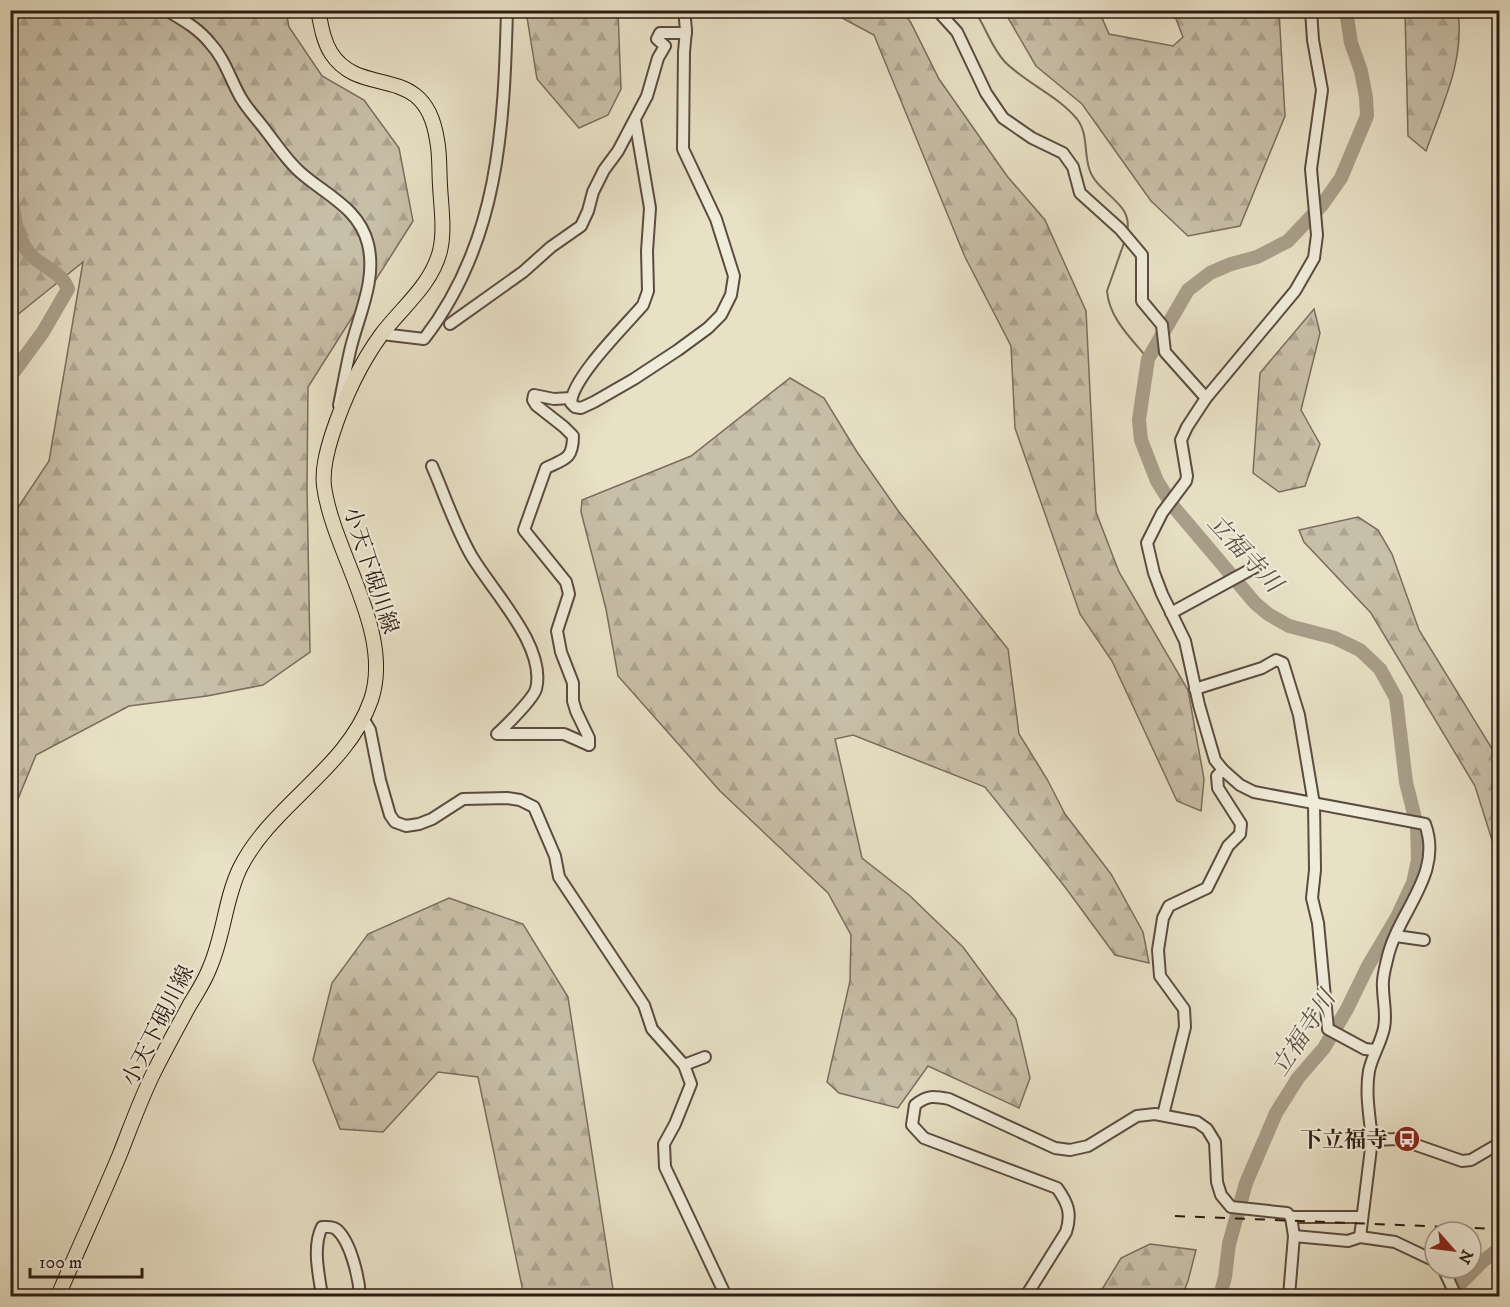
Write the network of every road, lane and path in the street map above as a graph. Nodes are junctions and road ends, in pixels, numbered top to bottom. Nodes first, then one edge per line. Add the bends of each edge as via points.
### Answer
1 (166, 10) edge
2 (318, 10) edge
3 (507, 10) edge
4 (684, 10) edge
5 (938, 10) edge
6 (1311, 10) edge
7 (686, 33) junction
8 (635, 120) junction
9 (457, 289) junction
10 (382, 334) junction
11 (571, 398) junction
12 (1206, 398) junction
13 (331, 436) junction
14 (432, 466) dead end
15 (1257, 566) dead end
16 (1171, 613) junction
17 (1195, 689) junction
18 (363, 718) junction
19 (1223, 770) junction
20 (1314, 804) junction
21 (1396, 936) junction
22 (1424, 940) dead end
23 (1375, 1050) junction
24 (705, 1057) dead end
25 (684, 1065) junction
26 (1163, 1115) junction
27 (1372, 1140) junction
28 (1500, 1143) edge
29 (1291, 1217) junction
30 (1362, 1217) junction
31 (1294, 1236) junction
32 (1360, 1237) junction
33 (1423, 1255) edge
34 (1449, 1280) edge
35 (58, 1296) edge
36 (322, 1296) edge
37 (360, 1296) edge
38 (724, 1296) edge
39 (1026, 1296) edge
40 (1289, 1296) edge
41 (1456, 1296) edge

1 - 13 street via 188,22 210,42 223,59 243,101 279,150 300,172 342,203 359,222 368,243 368,290
2 - 10 main road, 小天下硯川線 via 331,54 352,71 409,90 423,101 437,141 440,251 430,276
3 - 9 street via 496,167 488,210
4 - 7 street
5 - 12 street via 957,32 986,93 1003,118 1063,153 1080,193 1142,255 1142,301 1162,325 1165,352
6 - 12 street via 1322,90 1311,169 1317,235 1314,258 1295,291
7 - 8 street via 660,33 657,39 664,46
7 - 11 street via 683,148 716,219 734,276 732,295 708,328 634,379 581,408 571,403
8 - 9 street via 604,170 581,226 450,324
8 - 11 street via 650,208 648,291 643,305 589,368
9 - 10 street via 424,339
10 - 13 main road, 小天下硯川線 via 363,364
11 - 14 street via 534,395 536,405 573,436 573,449 569,457 546,468 524,530 566,582 569,594 557,631 573,683 573,701 589,745 564,734 497,734 536,691 530,645 470,554
12 - 16 street via 1181,440 1186,482 1162,513 1147,543 1154,573
13 - 18 main road, 小天下硯川線 via 324,484 376,650 377,673
15 - 16 street
16 - 17 street via 1185,641
17 - 19 street via 1215,760
17 - 20 street via 1281,661 1299,715
18 - 25 street via 370,730 380,780 395,822 406,826 419,824 463,799 507,798 534,807 555,856 559,877 644,1005 652,1029
18 - 35 main road, 小天下硯川線 via 334,760 252,847 240,869 209,972 153,1074
19 - 20 street via 1254,792
19 - 26 street via 1217,776 1218,788 1242,825 1240,834 1228,846 1207,888 1169,906 1163,918 1158,950 1160,976 1184,1009 1185,1027
20 - 21 street via 1425,824 1430,838 1425,879
20 - 23 street via 1312,898 1318,922 1328,1029
21 - 22 street
21 - 23 street via 1382,985 1384,1028
23 - 27 street via 1368,1092
24 - 25 street
25 - 38 street via 691,1084 664,1144 664,1167
26 - 29 street via 1197,1122 1207,1129 1215,1142 1217,1182 1231,1207 1287,1212
26 - 39 street via 1137,1116 1088,1146 1071,1150 1055,1148 949,1099 930,1096 915,1105 912,1125 924,1138 1057,1188 1065,1199 1069,1207 1066,1232
27 - 28 street via 1399,1139 1462,1161
27 - 30 street
29 - 30 street
29 - 31 street
30 - 32 street
31 - 32 street via 1348,1241
31 - 40 street
32 - 33 street via 1395,1242
34 - 41 street
36 - 37 street via 318,1234 322,1227 330,1227 337,1230 349,1249

